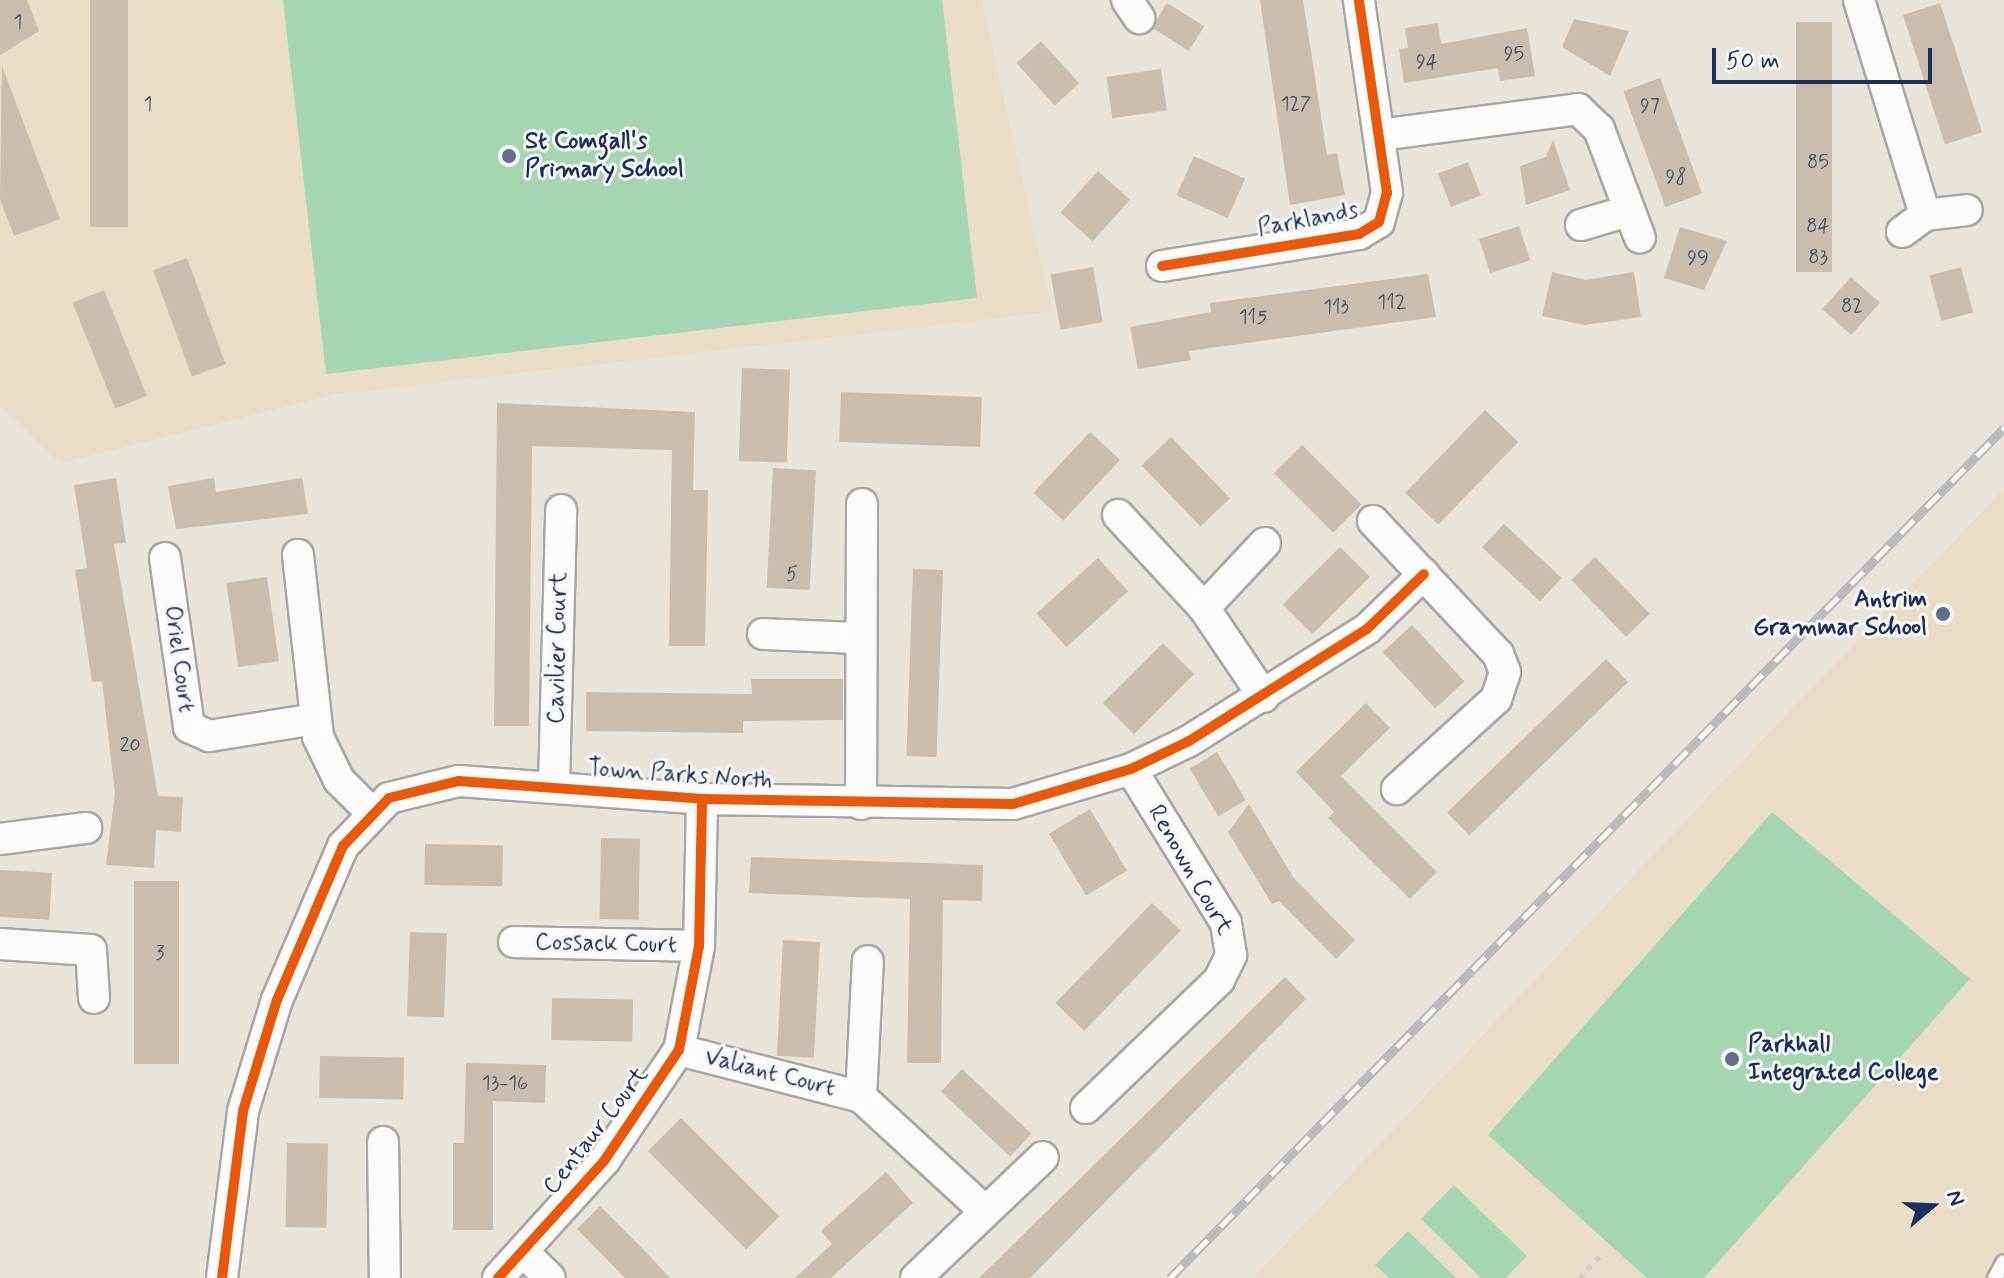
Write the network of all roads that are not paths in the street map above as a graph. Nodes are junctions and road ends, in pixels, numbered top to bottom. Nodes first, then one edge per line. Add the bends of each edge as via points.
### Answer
1 (1359, 0) edge
2 (1859, 0) edge
3 (1379, 135) junction
4 (1967, 210) dead end
5 (1625, 212) junction
6 (1581, 225) dead end
7 (1640, 238) dead end
8 (1162, 266) dead end
9 (862, 504) dead end
10 (561, 510) dead end
11 (1118, 515) dead end
12 (1373, 521) dead end
13 (1265, 543) dead end
14 (298, 555) dead end
15 (165, 558) dead end
16 (1424, 574) junction
17 (1204, 608) junction
18 (763, 634) dead end
19 (859, 638) junction
20 (1264, 697) junction
21 (315, 719) junction
22 (1131, 769) junction
23 (554, 785) junction
24 (1397, 789) dead end
25 (702, 799) junction
26 (861, 804) junction
27 (371, 812) junction
28 (86, 828) dead end
29 (0, 839) edge
30 (514, 942) dead end
31 (0, 944) edge
32 (699, 946) junction
33 (868, 961) dead end
34 (94, 998) dead end
35 (679, 1050) junction
36 (861, 1097) junction
37 (1086, 1108) dead end
38 (383, 1142) dead end
39 (1043, 1157) dead end
40 (985, 1211) junction
41 (523, 1252) junction
42 (2004, 1262) edge
43 (222, 1278) edge
44 (385, 1278) edge
45 (498, 1278) edge
46 (550, 1278) edge
47 (916, 1278) edge
48 (1995, 1278) edge

1 - 3 street, Parklands
2 - 4 street via 1913,223
3 - 5 street via 1578,109 1599,129
3 - 8 street, Parklands via 1387,203 1372,228
5 - 6 street
5 - 7 street
9 - 19 street
10 - 23 street, Cavilier Court
11 - 17 street
12 - 16 street
13 - 17 street
14 - 21 street
15 - 21 street, Oriel Court via 189,727 209,736
16 - 20 street, Town Parks North via 1367,629
16 - 24 street via 1498,654 1505,672 1496,699
17 - 20 street
18 - 19 street
19 - 26 street
20 - 22 street, Town Parks North
21 - 27 street via 331,767
22 - 26 street, Town Parks North via 1013,804
22 - 37 street, Renown Court via 1226,923 1231,955 1219,980
23 - 25 street, Town Parks North
23 - 27 street, Town Parks North via 436,782
25 - 26 street, Town Parks North
25 - 32 street, Centaur Court
27 - 43 street via 326,881 258,1056 243,1111
28 - 29 street
30 - 32 street, Cossack Court
31 - 34 street via 91,950
32 - 35 street, Centaur Court
33 - 36 street, Valiant Court
35 - 36 street, Valiant Court
35 - 41 street, Centaur Court via 613,1149
36 - 40 street, Valiant Court
38 - 44 street
39 - 40 street
40 - 47 street
41 - 45 street, Centaur Court
41 - 46 street
42 - 48 lane

